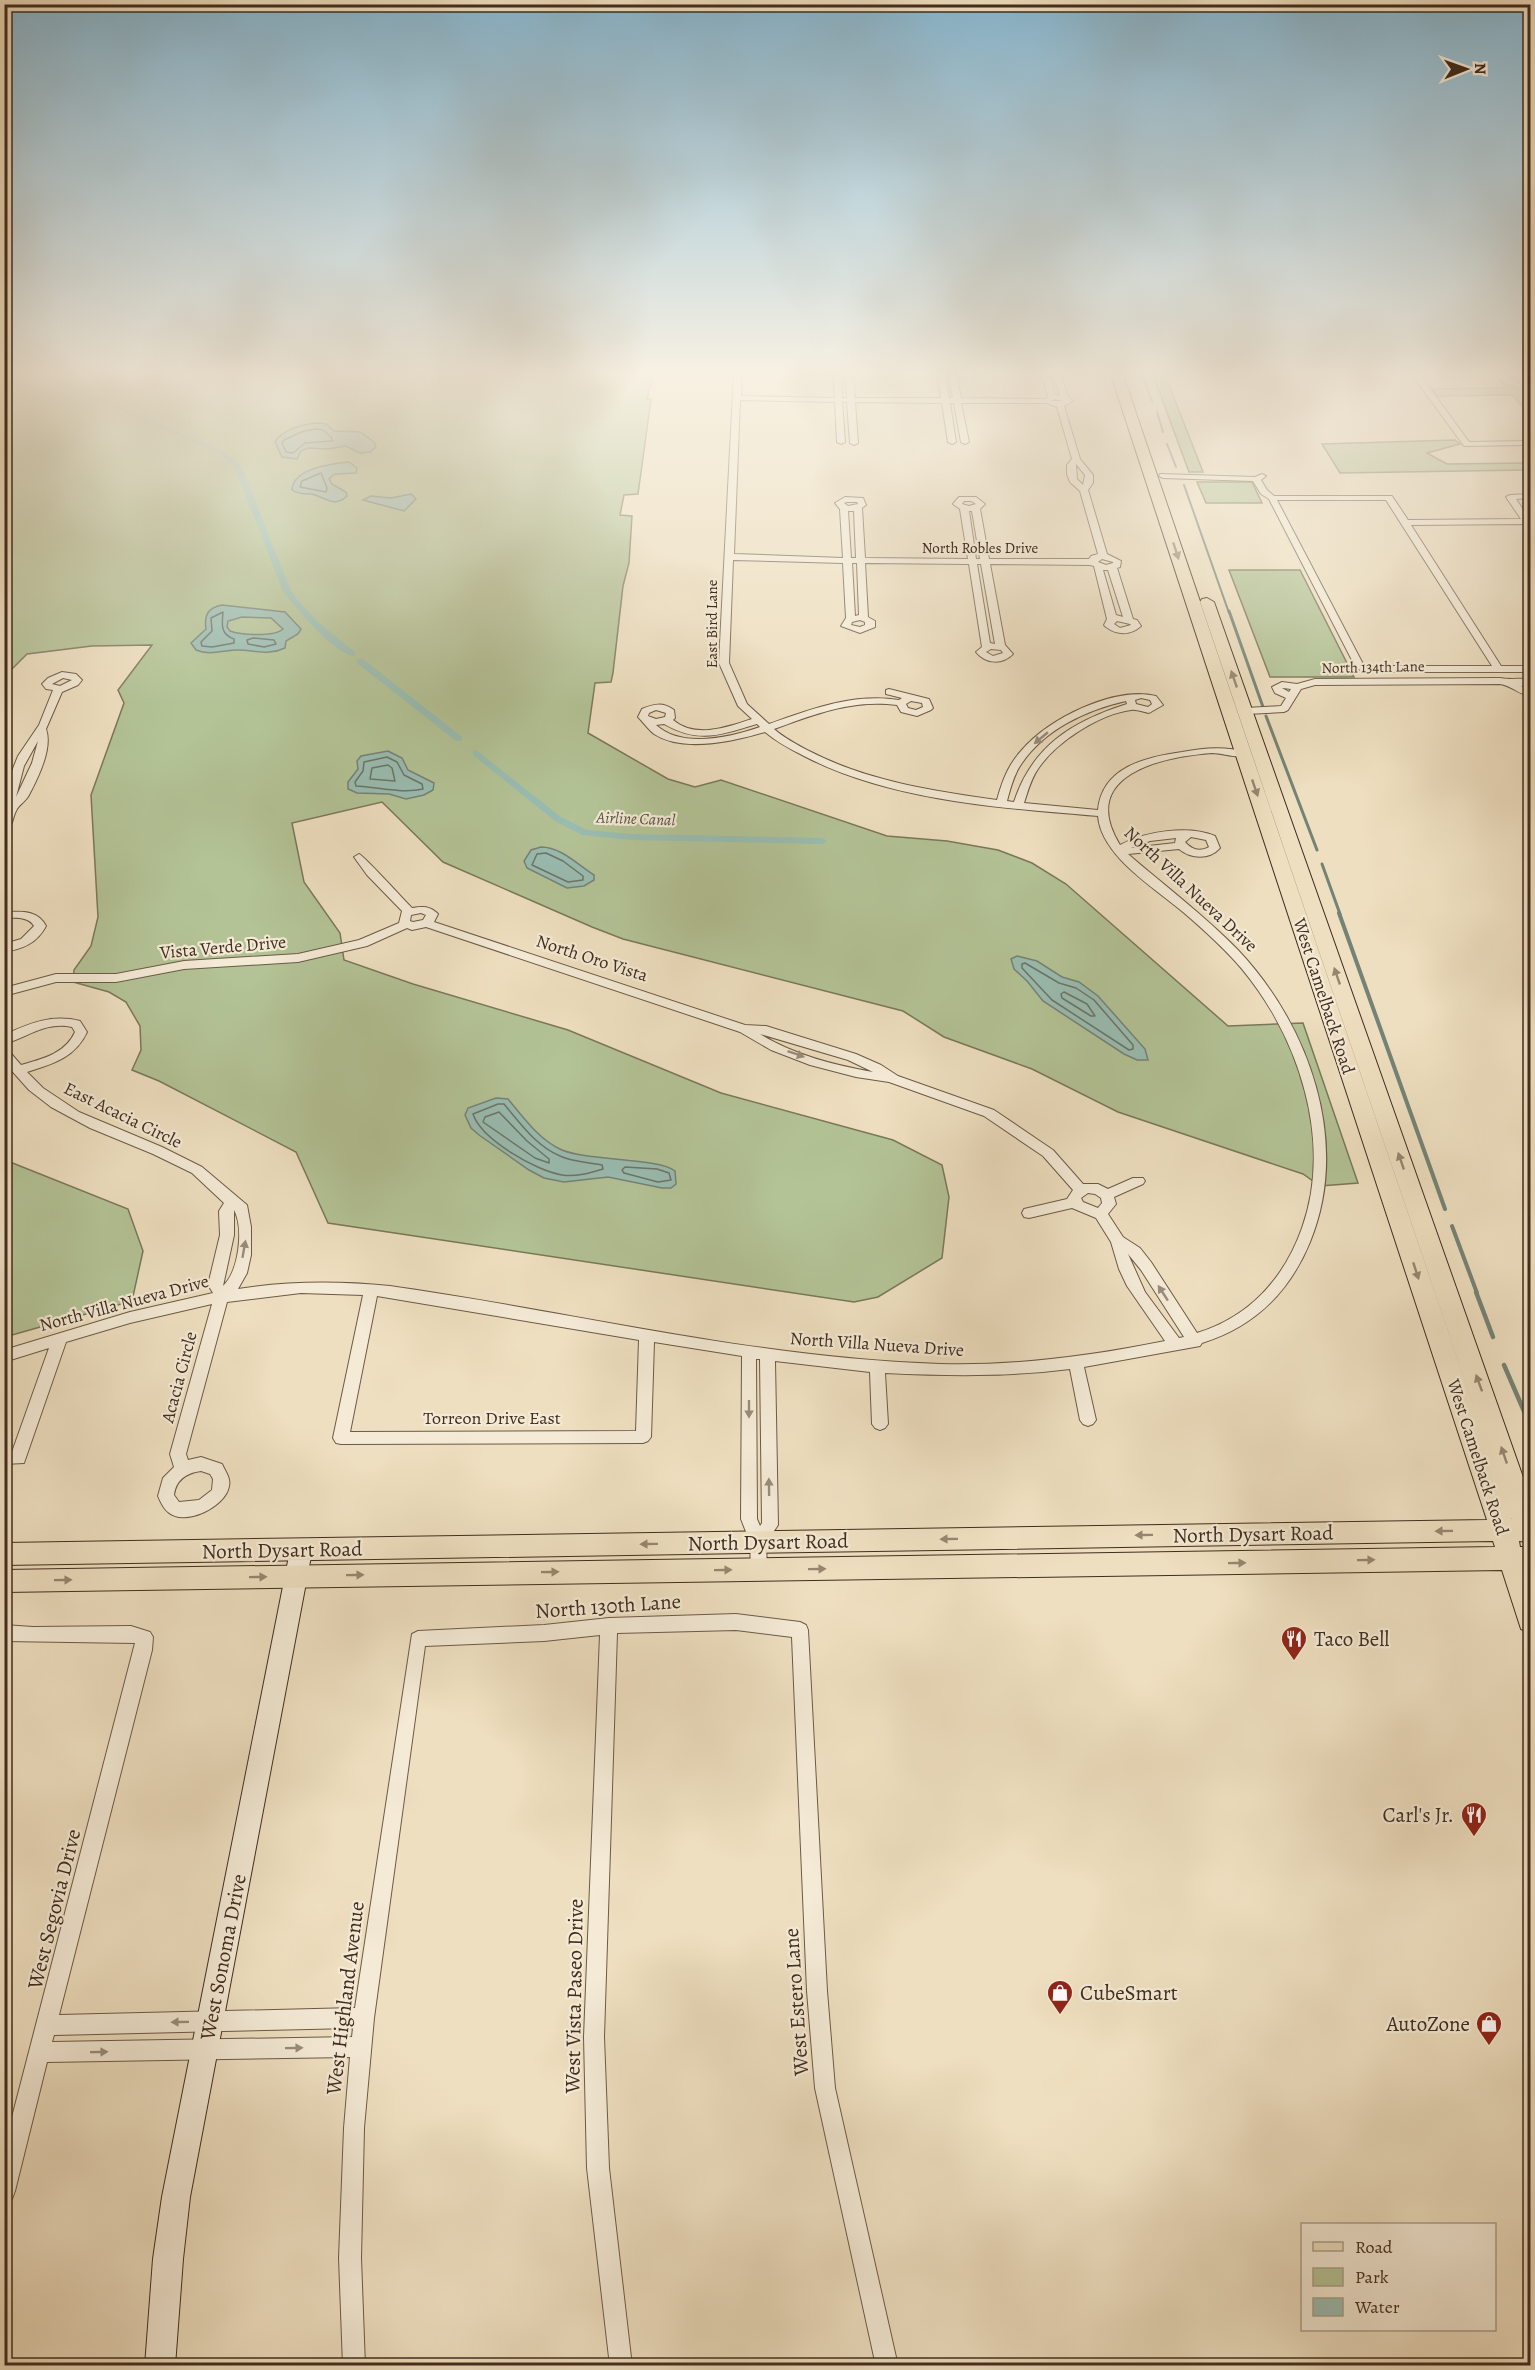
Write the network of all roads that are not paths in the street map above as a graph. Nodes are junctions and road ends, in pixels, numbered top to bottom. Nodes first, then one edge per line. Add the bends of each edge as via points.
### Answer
1 (731, 483) edge
2 (1076, 483) edge
3 (1089, 483) edge
4 (1159, 483) edge
5 (1159, 483) edge
6 (1262, 483) edge
7 (1084, 490) junction
8 (1268, 492) junction
9 (1530, 496) edge
10 (1406, 523) junction
11 (1529, 524) edge
12 (846, 531) junction
13 (859, 531) junction
14 (968, 531) junction
15 (980, 531) junction
16 (1103, 556) junction
17 (727, 560) junction
18 (847, 560) junction
19 (861, 560) junction
20 (972, 561) junction
21 (986, 561) junction
22 (1095, 564) junction
23 (1112, 567) junction
24 (977, 592) junction
25 (991, 592) junction
26 (1106, 592) junction
27 (1120, 592) junction
28 (849, 593) junction
29 (863, 593) junction
30 (982, 621) junction
31 (996, 621) junction
32 (1530, 669) edge
33 (1500, 670) junction
34 (1530, 682) edge
35 (1515, 684) junction
36 (1297, 687) junction
37 (58, 690) dead end
38 (1530, 693) edge
39 (869, 696) junction
40 (1290, 696) junction
41 (913, 698) junction
42 (901, 703) junction
43 (1245, 711) junction
44 (1062, 722) junction
45 (762, 724) junction
46 (41, 728) junction
47 (1075, 729) junction
48 (691, 736) junction
49 (1252, 754) junction
50 (1019, 761) junction
51 (1035, 764) junction
52 (36, 765) junction
53 (19, 766) junction
54 (1001, 802) junction
55 (1018, 805) junction
56 (12, 808) junction
57 (1101, 813) junction
58 (4, 830) edge
59 (1183, 840) dead end
60 (1118, 851) junction
61 (359, 857) dead end
62 (409, 911) junction
63 (4, 915) edge
64 (428, 923) junction
65 (406, 924) junction
66 (4, 948) edge
67 (4, 992) edge
68 (4, 1040) edge
69 (4, 1053) edge
70 (19, 1070) junction
71 (1138, 1181) dead end
72 (1107, 1195) junction
73 (1078, 1196) junction
74 (231, 1203) junction
75 (1029, 1213) dead end
76 (1100, 1213) junction
77 (1409, 1216) junction
78 (1118, 1241) junction
79 (371, 1290) junction
80 (222, 1295) junction
81 (647, 1334) junction
82 (60, 1338) junction
83 (1195, 1342) junction
84 (1176, 1346) junction
85 (749, 1350) junction
86 (766, 1353) junction
87 (4, 1356) edge
88 (1076, 1363) junction
89 (877, 1366) junction
90 (1088, 1420) dead end
91 (880, 1424) dead end
92 (11, 1458) edge
93 (182, 1469) dead end
94 (1530, 1530) edge
95 (1503, 1531) junction
96 (758, 1542) junction
97 (301, 1551) junction
98 (4, 1554) edge
99 (1521, 1558) edge
100 (759, 1570) junction
101 (296, 1576) junction
102 (4, 1581) edge
103 (1530, 1621) edge
104 (609, 1626) junction
105 (800, 1630) joint
106 (4, 1633) edge
107 (418, 1639) joint
108 (364, 2018) junction
109 (211, 2022) junction
110 (48, 2025) junction
111 (361, 2047) junction
112 (205, 2050) junction
113 (40, 2052) junction
114 (4, 2191) edge
115 (160, 2366) edge
116 (354, 2366) edge
117 (621, 2366) edge
118 (887, 2366) edge

1 - 17 street, East Bird Lane
2 - 7 street
3 - 7 street
43 -> 4 main road, West Camelback Road
5 -> 49 main road, West Camelback Road
6 - 8 street
7 - 16 street
8 - 10 street via 1389,498
8 - 33 street via 1359,666
9 - 11 street via 1510,497
10 - 11 street
10 - 33 street
12 - 13 street
12 - 13 street via 844,508 858,508
12 - 18 street
13 - 19 street
14 - 15 street
14 - 15 street via 964,508 958,502 969,498 980,502 976,508
14 - 20 street
15 - 21 street
16 - 22 street via 1096,557
16 - 23 street via 1117,561
17 - 18 street, North Robles Drive
17 - 45 street, East Bird Lane via 724,663 727,677 742,703
18 - 19 street, North Robles Drive
18 - 28 street
19 - 20 street, North Robles Drive
19 - 29 street
20 - 21 street, North Robles Drive
20 - 24 street
21 - 22 street, North Robles Drive
21 - 25 street
22 - 23 street, North Robles Drive
22 - 26 street
23 - 27 street
24 - 25 street
24 - 30 street
25 - 31 street
26 - 27 street
26 - 27 street via 1112,619 1109,623 1125,631 1136,626 1128,619
28 - 29 street
28 - 29 street via 851,618 846,626 860,630 872,625 864,618
30 - 31 street
30 - 31 street via 986,646 982,654 996,659 1008,654 1000,646
32 - 33 street
34 - 35 street
35 - 36 street, North 134th Lane via 1315,682
35 - 38 street
36 - 40 street, North 134th Lane
36 - 40 street via 1277,687
37 - 46 street
39 - 41 street via 895,693
39 - 42 street
39 - 45 street via 822,704
40 - 43 street, North 134th Lane via 1286,708
41 - 42 street
41 - 42 street via 926,701 928,708 908,712
43 - 49 main road, West Camelback Road
44 - 47 street
44 - 47 street via 1099,705 1132,702
44 -> 50 street via 1036,741
45 - 48 street via 723,740
45 - 54 street, East Bird Lane via 791,747 859,777 906,789
46 - 52 street via 44,737
46 - 53 street
47 - 51 street
48 - 48 street via 666,720 671,712 665,708 655,707 643,713 653,729 664,735
49 - 57 street via 1232,758 1189,754 1150,760 1125,772 1108,788
49 - 77 main road, West Camelback Road
50 - 51 street
50 - 54 street
51 - 55 street
52 - 53 street
52 - 56 street via 23,796
53 - 56 street via 10,797
54 - 55 street, East Bird Lane
55 - 57 street, East Bird Lane
56 - 58 street
57 - 60 street, North Villa Nueva Drive
59 - 60 street via 1139,851
60 - 83 street, North Villa Nueva Drive via 1249,970 1274,1006 1291,1041 1311,1091 1318,1125 1322,1152 1320,1186 1314,1214 1290,1267 1275,1291 1253,1310
61 - 62 street
62 - 64 street via 430,911
62 - 65 street via 403,917
63 - 66 street via 27,915 40,926 27,942
64 - 65 street
64 - 73 street, North Oro Vista via 744,1029 764,1042 824,1064 894,1078 989,1113 1048,1153
65 - 67 street, Vista Verde Drive via 363,943 298,958 184,965 116,978 56,978
68 - 70 street via 55,1020 76,1023 81,1032 71,1050
69 - 70 street, East Acacia Circle
70 - 74 street, East Acacia Circle via 38,1091 71,1113 198,1171 225,1193
71 - 72 street
72 - 73 street via 1092,1188
72 - 76 street via 1109,1204
73 - 75 street
73 - 76 street via 1088,1212
74 - 80 street via 226,1211 227,1235 215,1285
80 -> 74 street, East Acacia Circle via 236,1281 247,1232 242,1209
76 - 78 street
94 -> 77 main road, West Camelback Road
77 -> 95 main road, West Camelback Road
83 -> 78 street via 1135,1252
78 - 84 street via 1119,1256 1132,1281
79 - 80 street, North Villa Nueva Drive via 288,1288
79 - 81 street, North Villa Nueva Drive
79 - 81 street, Torreon Drive East via 341,1438 643,1437
80 - 82 street, North Villa Nueva Drive
80 - 93 street, Acacia Circle via 178,1454
81 - 85 street, North Villa Nueva Drive
82 - 87 street, North Villa Nueva Drive
82 - 92 street
83 - 84 street, North Villa Nueva Drive
84 - 88 street, North Villa Nueva Drive
85 - 86 street, North Villa Nueva Drive
85 -> 96 street via 749,1519
86 - 89 street, North Villa Nueva Drive
96 -> 86 street via 770,1525
88 - 89 street, North Villa Nueva Drive via 1001,1369
88 - 90 street
89 - 91 street
94 - 95 main road, North Dysart Road
95 -> 96 main road, North Dysart Road
95 - 99 main road, West Camelback Road
96 -> 97 main road, North Dysart Road
96 - 100 street
97 - 98 main road, North Dysart Road
97 - 101 street, West Sonoma Drive
100 -> 99 main road, North Dysart Road
99 - 103 main road, West Camelback Road
101 -> 100 main road, North Dysart Road
102 -> 101 main road, North Dysart Road
101 - 109 street, West Sonoma Drive
104 - 105 street, North 130th Lane via 736,1622
104 - 107 street, North 130th Lane
104 - 117 street, West Vista Paseo Drive via 594,2037 598,2168
105 - 118 street, West Estero Lane via 825,2088
106 - 110 street, West Segovia Drive via 144,1637
107 - 108 street, West Highland Avenue
108 - 109 street
108 - 111 street, West Highland Avenue
109 -> 110 street
109 - 112 street, West Sonoma Drive
110 - 113 street, West Segovia Drive
112 -> 111 street
111 - 116 street, West Highland Avenue via 350,2258
113 -> 112 street
112 - 115 street, West Sonoma Drive via 176,2197
113 - 114 street, West Segovia Drive

